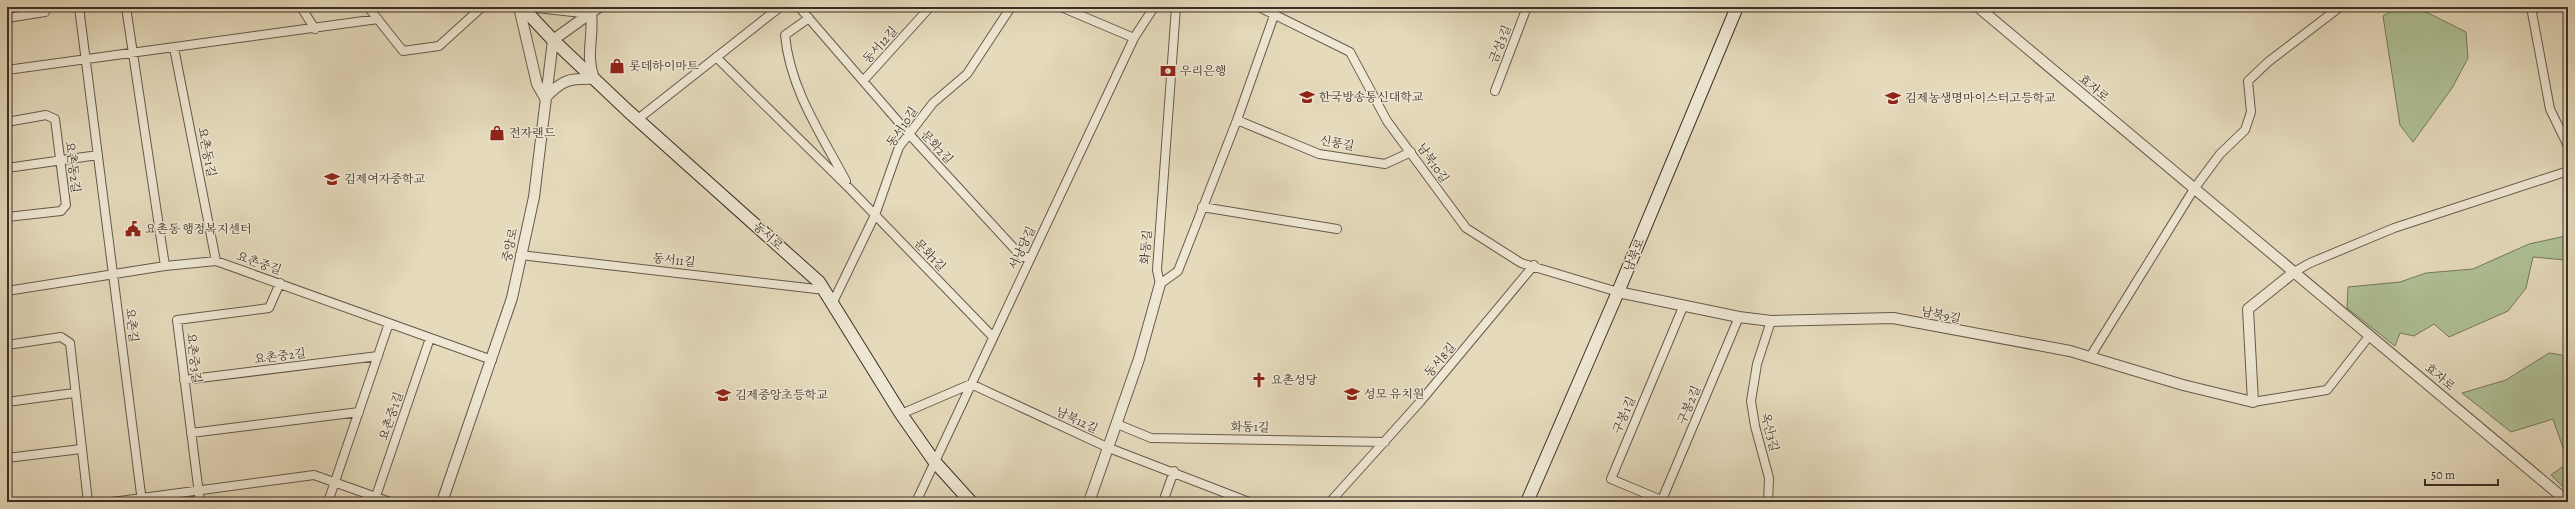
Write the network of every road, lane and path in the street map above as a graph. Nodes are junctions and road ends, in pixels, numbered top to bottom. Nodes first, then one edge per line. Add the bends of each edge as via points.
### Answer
1 (44, 7) edge
2 (79, 7) edge
3 (126, 7) edge
4 (301, 7) edge
5 (368, 7) edge
6 (482, 7) edge
7 (521, 7) edge
8 (537, 7) edge
9 (780, 7) edge
10 (799, 7) edge
11 (930, 7) edge
12 (1011, 7) edge
13 (1061, 7) edge
14 (1154, 7) edge
15 (1176, 7) edge
16 (1259, 7) edge
17 (1527, 7) edge
18 (1737, 7) edge
19 (1978, 7) edge
20 (2340, 7) edge
21 (2531, 7) edge
22 (595, 10) edge
23 (1276, 10) edge
24 (7, 18) edge
25 (809, 18) junction
26 (378, 19) junction
27 (315, 29) junction
28 (1134, 38) junction
29 (553, 40) junction
30 (174, 48) junction
31 (132, 52) junction
32 (716, 57) junction
33 (86, 59) junction
34 (7, 70) edge
35 (594, 79) junction
36 (863, 81) junction
37 (1495, 90) dead end
38 (545, 98) junction
39 (638, 119) junction
40 (1237, 120) junction
41 (7, 122) edge
42 (909, 134) junction
43 (2568, 146) edge
44 (1411, 152) junction
45 (98, 155) junction
46 (61, 160) junction
47 (7, 168) edge
48 (2568, 171) edge
49 (850, 189) junction
50 (2194, 189) junction
51 (1202, 207) junction
52 (875, 215) junction
53 (7, 218) edge
54 (1337, 229) dead end
55 (520, 255) junction
56 (1032, 257) junction
57 (216, 261) junction
58 (1534, 265) junction
59 (165, 266) junction
60 (2294, 272) junction
61 (114, 276) junction
62 (280, 283) junction
63 (1160, 284) junction
64 (826, 290) junction
65 (7, 291) edge
66 (1618, 292) junction
67 (833, 302) junction
68 (1683, 307) junction
69 (1740, 318) junction
70 (1771, 321) junction
71 (389, 324) junction
72 (2370, 335) junction
73 (430, 338) junction
74 (993, 338) junction
75 (7, 345) edge
76 (378, 356) junction
77 (2090, 357) junction
78 (492, 360) junction
79 (184, 380) junction
80 (971, 384) junction
81 (74, 393) junction
82 (7, 402) edge
83 (2253, 402) junction
84 (359, 412) junction
85 (901, 414) junction
86 (1117, 424) junction
87 (191, 433) junction
88 (1385, 442) junction
89 (1109, 448) junction
90 (82, 449) junction
91 (7, 458) edge
92 (934, 461) junction
93 (1174, 471) junction
94 (335, 482) junction
95 (198, 490) junction
96 (375, 499) edge
97 (1233, 499) edge
98 (142, 500) edge
99 (1663, 501) edge
100 (88, 502) edge
101 (112, 502) edge
102 (200, 502) edge
103 (328, 502) edge
104 (390, 502) edge
105 (442, 502) edge
106 (916, 502) edge
107 (971, 502) edge
108 (1089, 502) edge
109 (1163, 502) edge
110 (1249, 502) edge
111 (1330, 502) edge
112 (1528, 502) edge
113 (1768, 502) edge
114 (2568, 502) edge

1 - 24 street via 45,12
2 - 33 street, 요촌길
3 - 31 street
4 - 27 street
5 - 26 street
6 - 26 street via 439,46 403,51
7 - 29 main road, 동서로
7 - 38 street via 537,84
8 - 22 street
9 - 32 street
10 - 25 street, 문화2길
11 - 36 street, 동서12길
12 - 42 street, 동서10길 via 967,74 933,103
13 - 28 street
14 - 28 street, 서낭당길
15 - 63 street, 화동길 via 1157,270
16 - 23 street, 남북10길
17 - 37 street, 금성3길
18 - 66 main road, 남북로
19 - 50 street, 효자로
20 - 50 street via 2268,62 2248,81 2251,112 2245,130 2220,154
21 - 43 street via 2550,109
22 - 29 street
22 - 35 street via 588,63
23 - 40 street
23 - 44 street, 남북10길 via 1350,52 1388,121
25 - 36 street, 문화2길
25 - 49 street, 문화1길 via 785,34 788,61 803,101
26 - 27 street
27 - 30 street
28 - 56 street, 서낭당길
29 - 35 main road, 동서로
29 - 38 street, 중앙로
30 - 31 street
30 - 57 street, 요촌동1길
31 - 33 street
31 - 59 street
32 - 39 street
32 - 49 street, 문화1길
33 - 34 street
33 - 45 street, 요촌길
35 - 38 street via 568,80 558,84
35 - 39 main road, 동서로
36 - 42 street, 문화2길
38 - 55 street, 중앙로 via 534,197
39 - 64 main road, 동서로
40 - 44 street, 신풍길 via 1319,154 1385,164
40 - 51 street
41 - 46 street, 요촌동2길 via 46,115 55,119
42 - 52 street, 동서10길 via 900,147
42 - 56 street, 문화2길 via 1022,257
44 - 58 street, 남북10길 via 1466,228 1521,263
45 - 46 street
45 - 61 street, 요촌길
46 - 47 street
46 - 53 street, 요촌동2길 via 66,205 61,211
48 - 60 street via 2394,228
49 - 52 street, 문화1길
50 - 60 street, 효자로
50 - 77 street
51 - 54 street
51 - 63 street via 1178,271
52 - 67 street, 동서10길
52 - 74 street, 문화1길
55 - 64 street, 동서11길
55 - 78 street, 중앙로 via 512,298
56 - 74 street, 서낭당길
57 - 59 street, 요촌중길
57 - 62 street, 요촌중길
58 - 66 street, 남북10길
58 - 88 street, 동서8길
59 - 61 street, 요촌중길
60 - 72 street, 효자로
60 - 83 street via 2248,309
61 - 65 street, 요촌중길
61 - 98 street, 요촌길
62 - 71 street, 요촌중길
62 - 79 street, 요촌중3길 via 269,308 177,320
63 - 86 street, 화동길
64 - 67 main road, 동서로
66 - 68 street, 남북9길
66 - 112 main road, 남북로
67 - 85 main road, 동서로
68 - 69 street, 남북9길
68 - 99 street, 구봉1길 via 1611,479
69 - 70 street, 남북9길
69 - 99 street, 구봉2길
70 - 77 street, 남북9길 via 1892,318 2070,351
70 - 113 street, 옥산3길 via 1757,364 1751,401 1769,478
71 - 73 street, 요촌중길
71 - 76 street
72 - 83 street via 2327,390
72 - 114 street, 효자로
73 - 78 street, 요촌중길
73 - 96 street, 요촌중1길
74 - 80 street, 서낭당길
75 - 81 street via 61,337 70,342
76 - 79 street, 요촌중2길
76 - 84 street
77 - 83 street, 남북9길 via 2183,385
78 - 105 street, 중앙로
79 - 87 street, 요촌중3길
80 - 85 street
80 - 89 street, 남북12길
80 - 92 street, 서낭당길
81 - 82 street
81 - 90 street
84 - 87 street
84 - 94 street
85 - 92 main road, 동서로
86 - 88 street, 화동1길 via 1151,438
86 - 89 street, 화동길
87 - 95 street, 요촌중3길
88 - 111 street, 동서8길
89 - 93 street, 남북12길
89 - 108 street, 화동길
90 - 91 street
90 - 100 street
92 - 106 street, 서낭당길
92 - 107 main road, 동서로
93 - 97 street, 남북12길
93 - 109 street
94 - 95 street via 314,474
94 - 96 street
94 - 103 street
95 - 98 street
95 - 102 street, 요촌중3길
96 - 104 street
97 - 110 street, 남북12길
98 - 101 street

